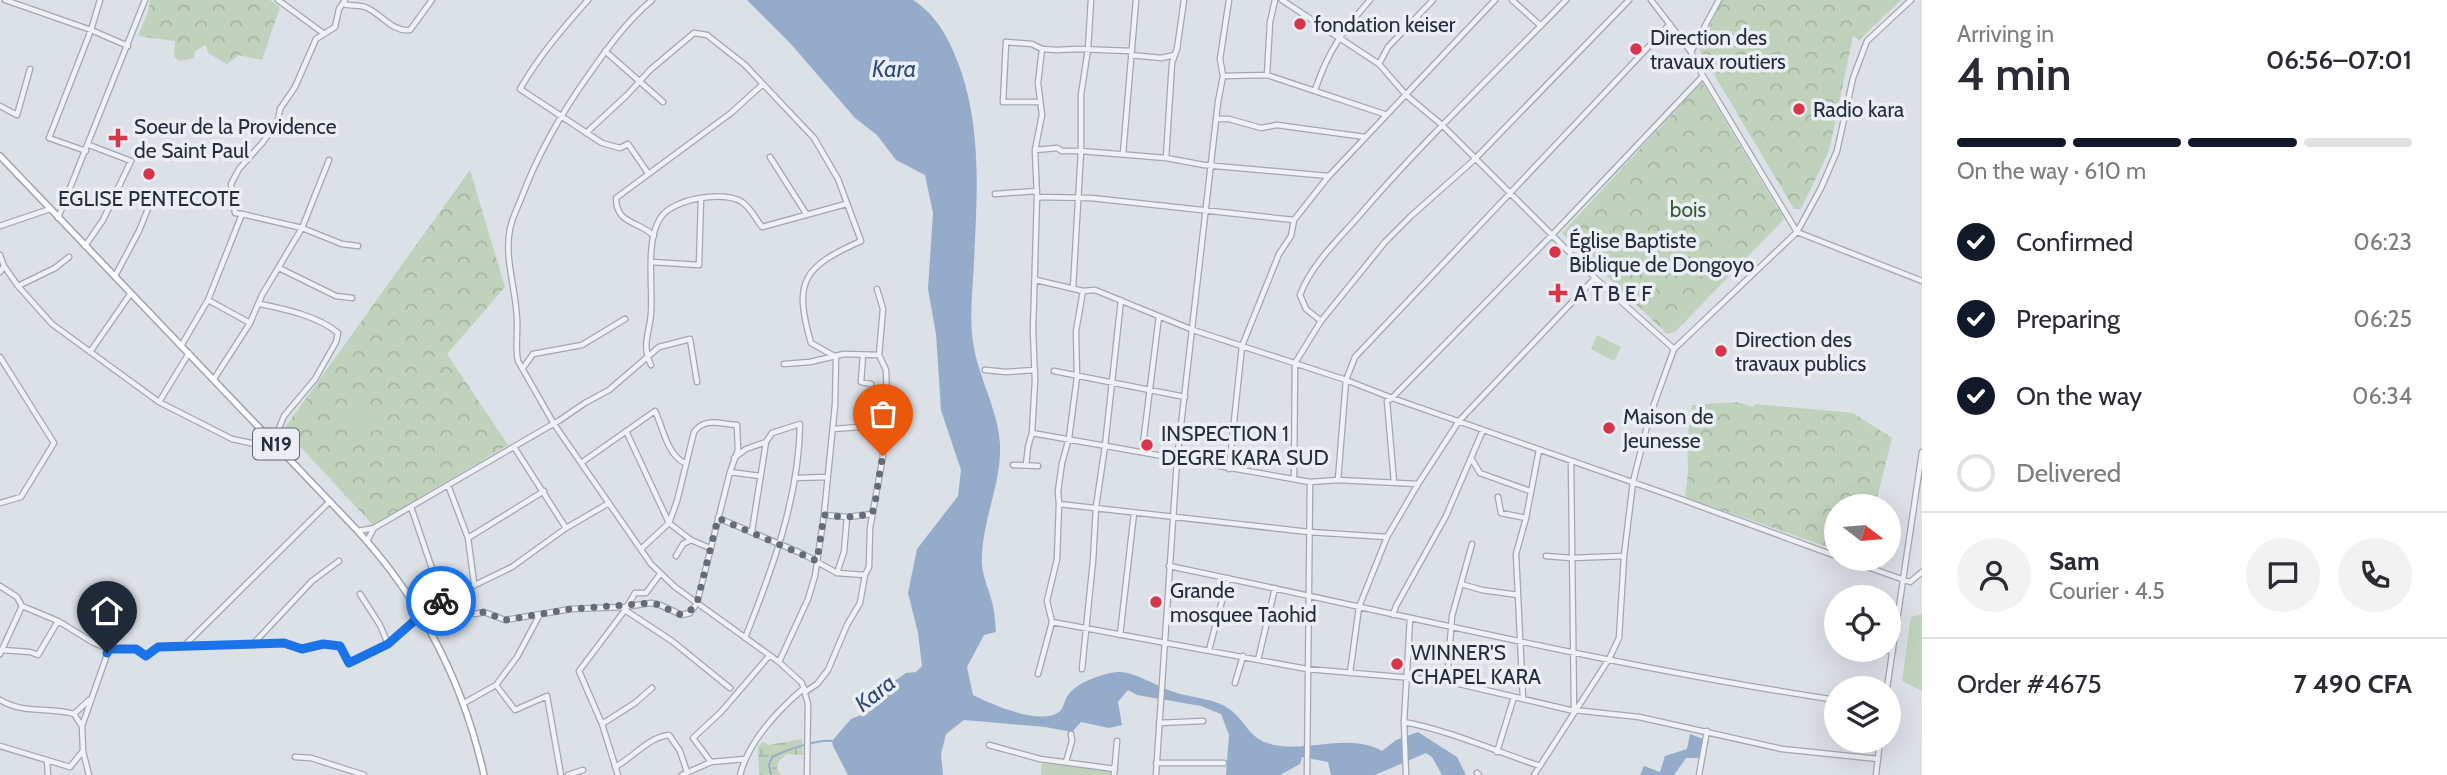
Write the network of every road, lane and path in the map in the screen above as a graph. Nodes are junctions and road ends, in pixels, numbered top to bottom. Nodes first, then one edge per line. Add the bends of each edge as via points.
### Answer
1 (5, 0) edge
2 (100, 0) edge
3 (145, 0) edge
4 (278, 0) edge
5 (432, 0) edge
6 (588, 0) edge
7 (652, 0) edge
8 (1091, 0) edge
9 (1136, 0) edge
10 (1184, 0) edge
11 (1229, 0) edge
12 (1275, 0) edge
13 (1282, 0) edge
14 (1370, 0) edge
15 (1433, 0) edge
16 (1495, 0) edge
17 (1512, 0) edge
18 (1566, 0) edge
19 (1629, 0) edge
20 (1651, 0) edge
21 (1719, 0) edge
22 (1911, 0) edge
23 (344, 2) edge
24 (1670, 24) junction
25 (1541, 26) junction
26 (91, 30) junction
27 (323, 33) junction
28 (1338, 37) junction
29 (128, 46) junction
30 (1042, 49) junction
31 (1088, 50) junction
32 (605, 51) junction
33 (1691, 52) junction
34 (1131, 53) junction
35 (1175, 55) junction
36 (1379, 64) junction
37 (30, 69) dead end
38 (1267, 75) junction
39 (1223, 76) junction
40 (1703, 76) junction
41 (640, 80) junction
42 (763, 84) junction
43 (1315, 90) junction
44 (1406, 95) junction
45 (663, 102) dead end
46 (1040, 102) junction
47 (0, 106) edge
48 (1387, 115) junction
49 (560, 116) junction
50 (1217, 119) junction
51 (1442, 125) junction
52 (586, 133) junction
53 (1365, 137) junction
54 (88, 148) junction
55 (1035, 149) junction
56 (1081, 150) junction
57 (1123, 155) junction
58 (0, 156) edge
59 (770, 158) dead end
60 (1166, 158) junction
61 (329, 160) dead end
62 (1474, 160) junction
63 (1212, 166) junction
64 (648, 173) junction
65 (1329, 176) junction
66 (995, 194) dead end
67 (1037, 194) junction
68 (1510, 194) junction
69 (701, 198) junction
70 (1079, 198) junction
71 (169, 200) dead end
72 (846, 204) junction
73 (50, 209) junction
74 (1207, 210) junction
75 (242, 214) junction
76 (807, 215) junction
77 (58, 218) junction
78 (1294, 220) junction
79 (0, 226) edge
80 (302, 228) junction
81 (1797, 232) junction
82 (1552, 235) junction
83 (654, 237) junction
84 (85, 246) junction
85 (358, 246) dead end
86 (0, 255) edge
87 (69, 257) dead end
88 (652, 262) junction
89 (4, 266) junction
90 (279, 268) junction
91 (0, 272) edge
92 (115, 276) junction
93 (1595, 278) junction
94 (1036, 280) junction
95 (1922, 281) edge
96 (18, 286) junction
97 (1073, 288) junction
98 (877, 289) dead end
99 (1083, 291) junction
100 (131, 293) junction
101 (352, 298) dead end
102 (208, 300) junction
103 (1121, 300) junction
104 (260, 304) junction
105 (1159, 316) junction
106 (625, 319) dead end
107 (1321, 321) junction
108 (250, 323) junction
109 (1193, 330) junction
110 (181, 346) junction
111 (1242, 346) junction
112 (1674, 349) junction
113 (90, 352) junction
114 (189, 353) junction
115 (863, 355) junction
116 (879, 355) junction
117 (0, 357) edge
118 (836, 357) junction
119 (648, 358) junction
120 (1295, 363) junction
121 (784, 364) dead end
122 (651, 365) dead end
123 (523, 368) junction
124 (985, 370) dead end
125 (1035, 370) junction
126 (1054, 371) dead end
127 (1077, 377) junction
128 (214, 379) junction
129 (1346, 380) junction
130 (696, 382) dead end
131 (1111, 382) junction
132 (871, 384) dead end
133 (1149, 389) junction
134 (1185, 397) junction
135 (1392, 398) junction
136 (159, 402) junction
137 (1459, 421) junction
138 (554, 424) junction
139 (833, 429) junction
140 (1483, 430) junction
141 (626, 431) junction
142 (1032, 432) junction
143 (902, 433) dead end
144 (1069, 438) junction
145 (766, 442) junction
146 (1105, 446) junction
147 (514, 447) junction
148 (279, 448) junction
149 (1539, 450) junction
150 (1142, 452) junction
151 (1922, 452) edge
152 (288, 458) junction
153 (734, 458) junction
154 (1471, 458) junction
155 (1177, 460) junction
156 (1571, 461) junction
157 (581, 463) junction
158 (685, 463) junction
159 (1013, 465) dead end
160 (1026, 465) junction
161 (1038, 466) dead end
162 (1229, 468) junction
163 (730, 472) junction
164 (760, 476) junction
165 (827, 477) junction
166 (795, 478) junction
167 (1294, 479) junction
168 (1338, 480) junction
169 (1310, 482) junction
170 (1394, 482) junction
171 (1633, 482) junction
172 (1418, 484) junction
173 (448, 485) junction
174 (544, 491) junction
175 (1530, 491) junction
176 (1498, 498) dead end
177 (330, 501) junction
178 (0, 503) edge
179 (609, 503) junction
180 (1059, 504) junction
181 (411, 507) junction
182 (1096, 507) junction
183 (1135, 513) junction
184 (872, 514) junction
185 (824, 515) junction
186 (847, 517) junction
187 (1172, 517) junction
188 (718, 518) junction
189 (1526, 518) junction
190 (669, 523) junction
191 (374, 528) junction
192 (566, 528) junction
193 (358, 531) junction
194 (752, 531) junction
195 (1309, 531) junction
196 (1387, 537) junction
197 (468, 538) junction
198 (691, 540) junction
199 (367, 541) junction
200 (1472, 544) dead end
201 (780, 545) junction
202 (710, 548) junction
203 (640, 549) junction
204 (1824, 552) edge
205 (676, 556) dead end
206 (1546, 556) dead end
207 (1624, 556) junction
208 (1571, 558) junction
209 (339, 561) dead end
210 (817, 561) junction
211 (1169, 566) junction
212 (1878, 571) edge
213 (1922, 572) edge
214 (660, 573) junction
215 (837, 573) junction
216 (865, 575) junction
217 (1228, 578) junction
218 (1903, 580) junction
219 (474, 583) junction
220 (1461, 584) junction
221 (0, 586) edge
222 (1275, 588) junction
223 (360, 594) dead end
224 (1901, 594) edge
225 (1309, 595) junction
226 (1518, 595) junction
227 (448, 597) junction
228 (697, 603) junction
229 (22, 606) junction
230 (1359, 607) junction
231 (624, 608) junction
232 (422, 614) junction
233 (1393, 615) junction
234 (539, 616) junction
235 (1410, 620) junction
236 (58, 621) junction
237 (1052, 622) junction
238 (1452, 628) junction
239 (1086, 629) junction
240 (1120, 635) junction
241 (745, 638) junction
242 (1520, 640) junction
243 (1165, 642) junction
244 (254, 643) junction
245 (388, 644) junction
246 (185, 645) junction
247 (109, 649) junction
248 (1209, 650) junction
249 (1, 652) edge
250 (1573, 652) junction
251 (769, 656) junction
252 (1243, 656) junction
253 (1609, 659) junction
254 (1258, 660) junction
255 (779, 662) junction
256 (1082, 669) dead end
257 (1307, 669) junction
258 (1350, 673) junction
259 (1038, 674) dead end
260 (1406, 677) junction
261 (1447, 681) junction
262 (1235, 682) dead end
263 (496, 685) junction
264 (652, 688) dead end
265 (730, 688) dead end
266 (805, 690) junction
267 (1514, 697) junction
268 (1824, 698) edge
269 (90, 699) junction
270 (1523, 699) junction
271 (0, 700) edge
272 (464, 703) junction
273 (1574, 711) junction
274 (74, 714) junction
275 (1203, 720) dead end
276 (1404, 722) junction
277 (1159, 723) junction
278 (602, 724) junction
279 (82, 726) junction
280 (1707, 731) junction
281 (1071, 734) dead end
282 (1117, 741) dead end
283 (989, 745) dead end
284 (0, 747) edge
285 (83, 751) junction
286 (1497, 752) junction
287 (1879, 753) edge
288 (295, 757) dead end
289 (745, 759) junction
290 (1878, 759) junction
291 (47, 760) junction
292 (711, 762) junction
293 (1066, 762) junction
294 (1156, 763) junction
295 (1224, 763) dead end
296 (1540, 766) junction
297 (615, 767) junction
298 (583, 770) dead end
299 (1114, 772) edge
300 (684, 774) edge
301 (48, 775) edge
302 (89, 775) edge
303 (364, 775) edge
304 (484, 775) edge
305 (561, 775) edge
306 (568, 775) edge
307 (618, 775) edge
308 (740, 775) edge
309 (807, 775) edge
310 (1156, 775) edge
311 (1307, 775) edge
312 (1406, 775) edge
313 (1534, 775) edge
314 (1699, 775) edge
315 (1876, 775) edge

1 - 26 street
2 - 26 street
3 - 29 street
4 - 27 street
5 - 23 street via 414,26 405,31 367,8
6 - 49 street via 557,34 520,89
7 - 32 street
8 - 31 street
9 - 34 street
10 - 35 street
11 - 39 street via 1220,59
12 - 38 street
13 - 28 street
14 - 28 street
15 - 36 street via 1388,47
16 - 44 street
17 - 25 street
18 - 25 street
19 - 62 street
20 - 24 street
21 - 33 street
22 - 81 street via 1867,41 1853,78 1837,151
23 - 27 street via 335,27
24 - 33 street
24 - 68 street
25 - 51 street
26 - 29 street
26 - 54 street via 49,138
27 - 75 street via 316,38 278,121 231,184 235,213
28 - 36 street
28 - 43 street
29 - 54 street
30 - 31 street
30 - 46 street
30 - 46 street via 1006,42 1003,94 1003,102
31 - 34 street
31 - 56 street via 1081,95
32 - 41 street
32 - 49 street
33 - 40 street
34 - 35 street via 1161,58
34 - 57 street
35 - 60 street
36 - 44 street
37 - 47 street via 17,115
38 - 39 street
38 - 43 street
39 - 50 street
40 - 81 street
40 - 82 street
41 - 42 street via 694,33 707,35
41 - 45 street
41 - 52 street
42 - 64 street via 731,114
42 - 72 street via 820,148
43 - 48 street
44 - 48 street
44 - 51 street
46 - 55 street
48 - 53 street
49 - 52 street
49 - 123 street via 531,172 510,229 516,350
50 - 53 street via 1261,128 1277,125
50 - 63 street
51 - 62 street
51 - 107 street via 1358,216 1303,286 1300,295 1307,309
52 - 64 street via 620,148 628,144
53 - 65 street
54 - 77 street
54 - 84 street via 131,161
55 - 56 street
55 - 67 street
56 - 57 street
56 - 70 street
57 - 60 street
58 - 73 main road, N19
59 - 76 street
60 - 63 street
61 - 80 street
62 - 68 street
62 - 107 street via 1385,242
63 - 65 street
63 - 74 street
64 - 83 street via 615,202 624,219
65 - 78 street
66 - 67 street
67 - 70 street
67 - 94 street
68 - 82 street
68 - 129 street via 1356,357
69 - 76 street via 718,195 743,202 762,227
69 - 83 street via 663,214
69 - 88 street via 699,265
70 - 74 street
70 - 97 street
71 - 92 street via 153,196
72 - 76 street
72 - 118 street via 861,241 835,253 807,276 802,303 811,343
73 - 77 main road, N19
73 - 79 street
74 - 78 street
74 - 109 street
75 - 80 street
75 - 102 street
77 - 84 main road, N19
78 - 111 street
80 - 85 street
80 - 90 street
81 - 95 street
81 - 112 street
82 - 93 street
82 - 135 street
83 - 88 street
84 - 92 main road, N19
86 - 89 street
87 - 96 street
88 - 119 street
89 - 91 street
89 - 96 street
90 - 101 street via 336,296
90 - 104 street
92 - 100 main road, N19
93 - 112 street
93 - 137 street
94 - 97 street
94 - 125 street
96 - 113 street via 52,324
97 - 99 street
98 - 116 street via 883,309
99 - 103 street via 1095,290
99 - 127 street via 1076,331
100 - 110 main road, N19
100 - 113 street
102 - 108 street
102 - 110 street
103 - 105 street
103 - 131 street
104 - 108 street
104 - 148 street via 310,318 338,333 315,379 284,416 277,433
105 - 109 street
105 - 133 street
106 - 123 street via 582,345 533,354
107 - 120 street
108 - 128 street
109 - 111 street
109 - 134 street
110 - 114 main road, N19
111 - 120 street
111 - 162 street
112 - 171 street via 1649,418
113 - 136 street
114 - 128 main road, N19
114 - 136 street
115 - 116 street
115 - 118 street
115 - 132 street via 861,382
116 - 139 street via 887,370 887,398 873,426
117 - 178 street via 54,443 21,497
118 - 121 street
118 - 139 street
119 - 122 street
119 - 130 street via 659,347 690,339
119 - 138 street via 609,390
120 - 129 street
120 - 167 street
123 - 138 street
124 - 125 street
125 - 142 street
126 - 127 street
127 - 131 street
127 - 144 street
128 - 148 main road, N19
129 - 135 street
129 - 168 street
131 - 133 street
131 - 146 street
133 - 134 street
133 - 150 street
134 - 155 street
135 - 137 street
135 - 170 street via 1387,401
136 - 152 street via 232,439 265,446
137 - 140 street
137 - 172 street
138 - 147 street
138 - 157 street
139 - 165 street
140 - 149 street
140 - 154 street
141 - 157 street
141 - 158 street via 655,411 672,451
141 - 190 street
142 - 144 street
142 - 160 street
143 - 184 street via 885,431
144 - 146 street
144 - 180 street
145 - 153 street
145 - 164 street
145 - 166 street via 772,433 800,424
146 - 150 street
146 - 182 street
147 - 173 street
147 - 174 street
148 - 152 main road, N19
149 - 156 street
149 - 175 street
150 - 155 street
151 - 218 street
152 - 177 main road, N19
153 - 158 street via 737,425 705,421 694,432
153 - 163 street
154 - 175 street via 1480,473
154 - 233 street
155 - 162 street
155 - 187 street
156 - 171 street
156 - 208 street
157 - 179 street
158 - 190 street
159 - 160 street
160 - 161 street
162 - 167 street
163 - 164 street
163 - 188 street
164 - 194 street
165 - 166 street
165 - 185 street
166 - 201 street
167 - 169 street
168 - 169 street
168 - 170 street
169 - 195 street
170 - 172 street
171 - 204 street
171 - 207 street
172 - 196 street
173 - 181 street
173 - 197 street
174 - 192 street
174 - 197 street
175 - 189 street
176 - 189 street via 1501,513
177 - 193 main road, N19
177 - 246 street
179 - 192 street
179 - 203 street
180 - 182 street
180 - 237 street via 1056,559 1047,601
181 - 191 street
181 - 227 street via 439,589
182 - 183 street
182 - 239 street
183 - 187 street
183 - 240 street
184 - 186 street
184 - 216 street
185 - 186 street
185 - 210 street
186 - 215 street
187 - 195 street
187 - 211 street
188 - 194 street
188 - 202 street
189 - 226 street via 1516,554
190 - 198 street
190 - 203 street
191 - 193 street
191 - 199 street
192 - 219 street via 512,567
193 - 199 main road, N19
194 - 201 street
195 - 196 street
195 - 225 street
196 - 230 street
197 - 219 street
198 - 202 street
198 - 205 street
199 - 232 main road, N19
200 - 220 street
201 - 210 street
201 - 241 street
202 - 228 street
203 - 214 street
206 - 208 street
207 - 208 street
207 - 253 street via 1619,638
208 - 250 street
209 - 244 street via 312,581
210 - 215 street
210 - 255 street via 808,599
211 - 217 street
211 - 243 street
212 - 218 street
213 - 218 street via 1910,582
214 - 228 street
214 - 231 street via 646,593 635,593
215 - 216 street
216 - 266 street via 860,603 828,670
217 - 222 street
217 - 248 street
218 - 224 street
219 - 227 street
220 - 226 street
220 - 238 street
221 - 229 street
222 - 225 street
222 - 254 street
223 - 245 street
225 - 230 street
225 - 257 street
226 - 242 street
227 - 232 street
227 - 234 street via 475,614 484,612 505,620
228 - 231 street via 682,615 656,604
228 - 241 street
229 - 236 street
229 - 249 street
230 - 233 street
230 - 258 street
231 - 234 street via 571,609
231 - 265 street
231 - 278 street via 579,671
232 - 245 street
232 - 272 main road, N19
233 - 235 street
234 - 263 street
235 - 238 street
235 - 260 street
236 - 247 street
236 - 249 street via 38,655
237 - 239 street
237 - 259 street
238 - 242 street
238 - 261 street
239 - 240 street
239 - 256 street
240 - 243 street
241 - 251 street
242 - 250 street
242 - 270 street
243 - 248 street
243 - 277 street
244 - 245 street via 284,643 302,649 315,644 340,646 349,663
244 - 246 street
246 - 247 street via 158,647 146,656 136,649
247 - 269 street
248 - 252 street
250 - 253 street
250 - 273 street
251 - 255 street
251 - 292 street via 693,738
252 - 254 street
252 - 262 street
253 - 268 street
253 - 273 street
254 - 257 street
255 - 266 street via 797,676
257 - 258 street
257 - 311 street
258 - 260 street
260 - 261 street
260 - 276 street
261 - 267 street
263 - 272 street
263 - 305 street via 515,710 547,696
264 - 278 street
266 - 289 street via 786,703
266 - 309 street
267 - 270 street
267 - 286 street
269 - 274 street
269 - 279 street
270 - 273 street
271 - 274 street via 23,709
272 - 304 main road, N19
273 - 280 street
273 - 296 street
274 - 279 street
275 - 277 street
276 - 286 street via 1439,729
276 - 312 street
277 - 294 street
278 - 297 street
279 - 285 street
280 - 290 street via 1782,749
280 - 314 street
281 - 293 street
282 - 299 street
283 - 293 street
284 - 291 street
285 - 291 street via 70,767
285 - 302 street
286 - 296 street
287 - 290 street
288 - 303 street
289 - 292 street
289 - 308 street
290 - 315 street
291 - 301 street
292 - 300 street
293 - 299 street
294 - 295 street
294 - 310 street
296 - 313 street
297 - 300 street via 658,736 669,735 680,751
297 - 307 street
298 - 306 street

